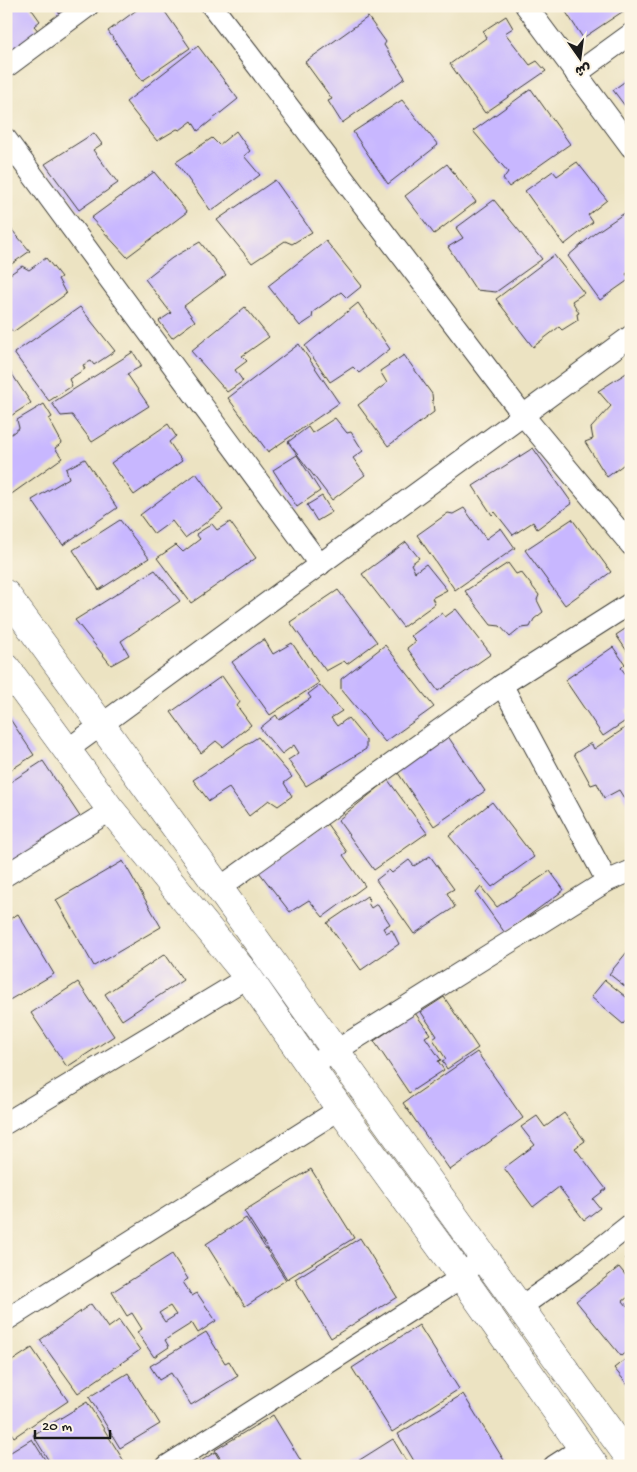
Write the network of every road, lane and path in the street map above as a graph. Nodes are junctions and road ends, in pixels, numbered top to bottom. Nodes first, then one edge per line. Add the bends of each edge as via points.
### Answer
1 (88, 6) edge
2 (212, 6) edge
3 (526, 6) edge
4 (631, 34) edge
5 (6, 67) edge
6 (576, 74) junction
7 (6, 139) edge
8 (631, 147) edge
9 (631, 336) edge
10 (523, 415) junction
11 (631, 545) edge
12 (320, 565) junction
13 (6, 594) edge
14 (631, 603) edge
15 (6, 667) edge
16 (502, 685) junction
17 (102, 725) junction
18 (67, 750) junction
19 (111, 810) junction
20 (631, 871) edge
21 (6, 875) edge
22 (607, 882) junction
23 (218, 889) junction
24 (248, 977) junction
25 (336, 1050) junction
26 (310, 1067) junction
27 (340, 1109) junction
28 (6, 1124) edge
29 (631, 1224) edge
30 (482, 1256) junction
31 (462, 1277) junction
32 (519, 1308) junction
33 (6, 1320) edge
34 (589, 1457) edge
35 (631, 1460) edge
36 (167, 1466) edge
37 (554, 1466) edge

1 - 5 street
2 - 10 street
3 - 6 street
4 - 6 street
6 - 8 street
7 - 12 street
9 - 10 street
10 - 11 street
10 - 12 street
12 - 17 street
13 - 17 main road
14 - 16 street
15 - 18 main road
16 - 22 street
16 - 23 street
17 - 18 street
17 - 23 main road
18 - 19 main road
19 - 21 street
19 - 24 main road
20 - 22 street
22 - 25 street
23 - 25 main road
24 - 26 main road
24 - 28 street
25 - 26 street
25 - 30 main road
26 - 27 main road
27 - 31 main road
27 - 33 street
29 - 32 street
30 - 31 street
30 - 32 main road
31 - 34 main road
31 - 36 street
32 - 35 main road
34 - 37 street

